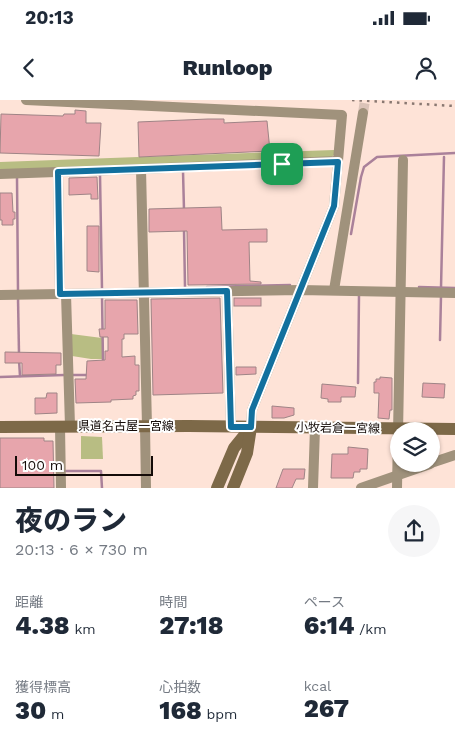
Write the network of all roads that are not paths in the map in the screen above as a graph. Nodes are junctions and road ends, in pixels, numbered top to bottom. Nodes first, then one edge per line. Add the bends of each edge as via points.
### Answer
1 (26, 100) edge
2 (363, 113) tunnel mouth
3 (403, 160) dead end
4 (338, 162) junction
5 (141, 169) junction
6 (58, 172) junction
7 (0, 174) edge
8 (300, 290) junction
9 (334, 290) junction
10 (227, 291) junction
11 (400, 292) junction
12 (144, 293) junction
13 (455, 293) edge
14 (63, 294) junction
15 (0, 296) edge
16 (398, 422) edge
17 (65, 426) junction
18 (146, 426) junction
19 (0, 427) edge
20 (231, 427) junction
21 (251, 427) junction
22 (315, 428) junction
23 (390, 429) edge
24 (440, 429) edge
25 (455, 429) edge
26 (455, 455) edge
27 (440, 461) edge
28 (397, 472) edge
29 (406, 472) edge
30 (397, 475) junction
31 (62, 488) edge
32 (146, 488) edge
33 (217, 488) edge
34 (233, 488) edge
35 (313, 488) edge
36 (361, 488) edge
37 (397, 488) edge

1 - 4 street via 342,115
2 - 9 street
3 - 11 street
4 - 5 street
4 - 8 street via 334,206
5 - 6 street
5 - 12 street
6 - 7 street
6 - 14 street
8 - 9 street
8 - 10 street
8 - 21 street via 252,410
9 - 11 street
10 - 12 street
10 - 20 street
11 - 13 street
11 - 16 street
12 - 14 street
12 - 18 street
14 - 15 street
14 - 17 street
17 - 18 main road, 県道名古屋一宮線
17 - 19 main road, 県道名古屋一宮線
17 - 31 street
18 - 20 main road, 県道名古屋一宮線
18 - 32 street
20 - 21 main road, 県道名古屋一宮線
21 - 22 main road, 小牧岩倉一宮線
21 - 33 main road via 234,448
21 - 34 main road via 247,453
22 - 23 main road, 小牧岩倉一宮線
22 - 35 street
24 - 25 main road, 小牧岩倉一宮線
26 - 27 street
28 - 30 street
29 - 30 street
30 - 36 street
30 - 37 street

